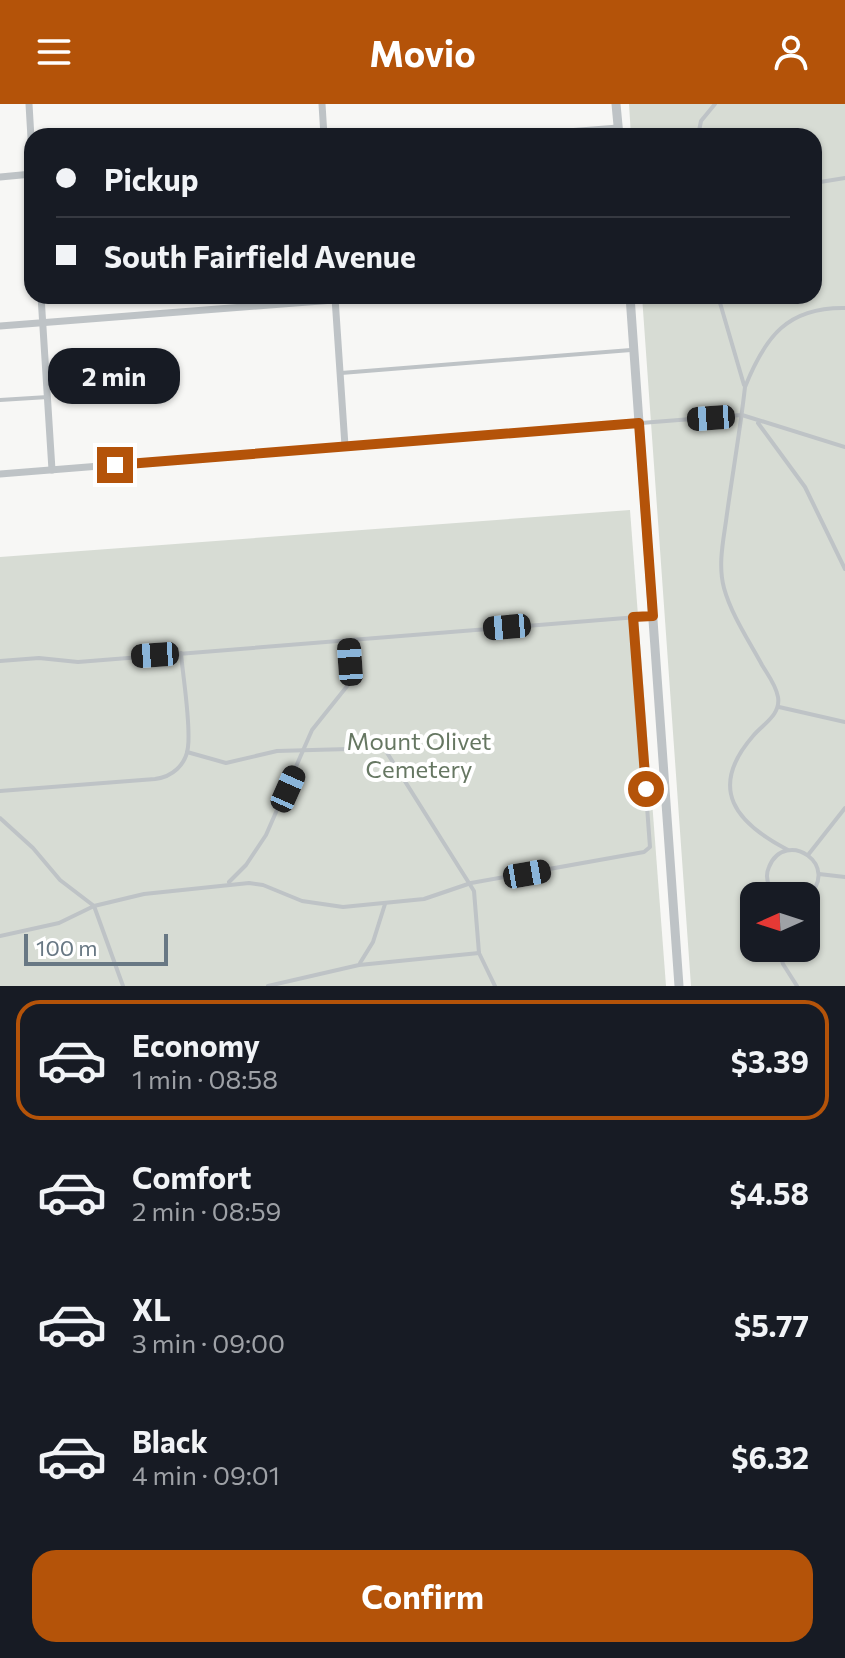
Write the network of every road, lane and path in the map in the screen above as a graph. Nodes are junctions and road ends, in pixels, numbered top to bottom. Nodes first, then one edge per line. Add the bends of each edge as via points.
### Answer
1 (29, 104) edge
2 (322, 104) edge
3 (616, 104) edge
4 (715, 104) edge
5 (30, 128) edge
6 (324, 128) edge
7 (618, 128) edge
8 (700, 128) edge
9 (24, 175) edge
10 (0, 177) edge
11 (845, 178) edge
12 (822, 182) edge
13 (42, 304) edge
14 (262, 304) edge
15 (335, 304) edge
16 (631, 304) edge
17 (720, 304) edge
18 (845, 308) edge
19 (43, 322) junction
20 (0, 326) edge
21 (634, 350) junction
22 (340, 373) junction
23 (745, 387) junction
24 (48, 397) junction
25 (0, 400) edge
26 (742, 415) junction
27 (756, 421) junction
28 (639, 423) junction
29 (345, 446) junction
30 (845, 447) edge
31 (52, 470) junction
32 (0, 474) edge
33 (845, 569) edge
34 (653, 616) junction
35 (633, 617) junction
36 (348, 640) junction
37 (181, 653) junction
38 (0, 661) edge
39 (779, 707) junction
40 (845, 722) edge
41 (303, 751) junction
42 (187, 752) junction
43 (0, 791) edge
44 (845, 808) edge
45 (0, 818) edge
46 (788, 850) junction
47 (808, 855) junction
48 (819, 874) junction
49 (845, 877) edge
50 (769, 882) edge
51 (817, 882) edge
52 (228, 883) junction
53 (471, 883) junction
54 (385, 904) junction
55 (94, 906) junction
56 (0, 936) edge
57 (479, 953) junction
58 (782, 962) edge
59 (359, 965) junction
60 (286, 984) edge
61 (123, 986) edge
62 (268, 986) edge
63 (495, 986) edge
64 (679, 986) edge
65 (797, 986) edge

1 - 5 street
2 - 6 street
3 - 7 street
4 - 8 lane
9 - 10 street
11 - 12 lane
13 - 19 street
14 - 19 street
15 - 22 street
16 - 21 street
17 - 23 lane
18 - 23 lane via 793,317 765,345
19 - 20 street
19 - 24 street
21 - 22 lane
21 - 28 street
22 - 29 street
23 - 26 lane
24 - 25 lane
24 - 31 street
26 - 27 lane
26 - 28 lane
26 - 39 lane via 722,576 728,598 774,684
27 - 30 lane
27 - 33 lane via 805,487
28 - 29 street
28 - 34 street
29 - 31 street
31 - 32 street
34 - 35 lane
34 - 64 street
35 - 36 lane
35 - 53 lane via 648,850
36 - 37 lane
36 - 41 lane via 348,685 312,730
37 - 38 lane via 78,662
37 - 42 lane
39 - 40 lane
39 - 46 lane via 738,756 731,795 750,828
41 - 42 lane via 265,752 226,763
41 - 52 lane via 266,835
41 - 53 lane via 384,748
42 - 43 lane via 173,774 162,779
44 - 47 lane
45 - 55 lane via 60,880
46 - 47 lane
46 - 50 lane via 774,858
47 - 48 lane
48 - 49 lane
48 - 51 lane
52 - 54 lane via 263,885 331,907
52 - 55 lane
53 - 54 lane via 424,899
53 - 57 lane
54 - 59 lane
55 - 56 lane via 59,923
55 - 61 lane
57 - 59 lane
57 - 63 lane
58 - 65 lane
59 - 60 lane
60 - 62 lane

